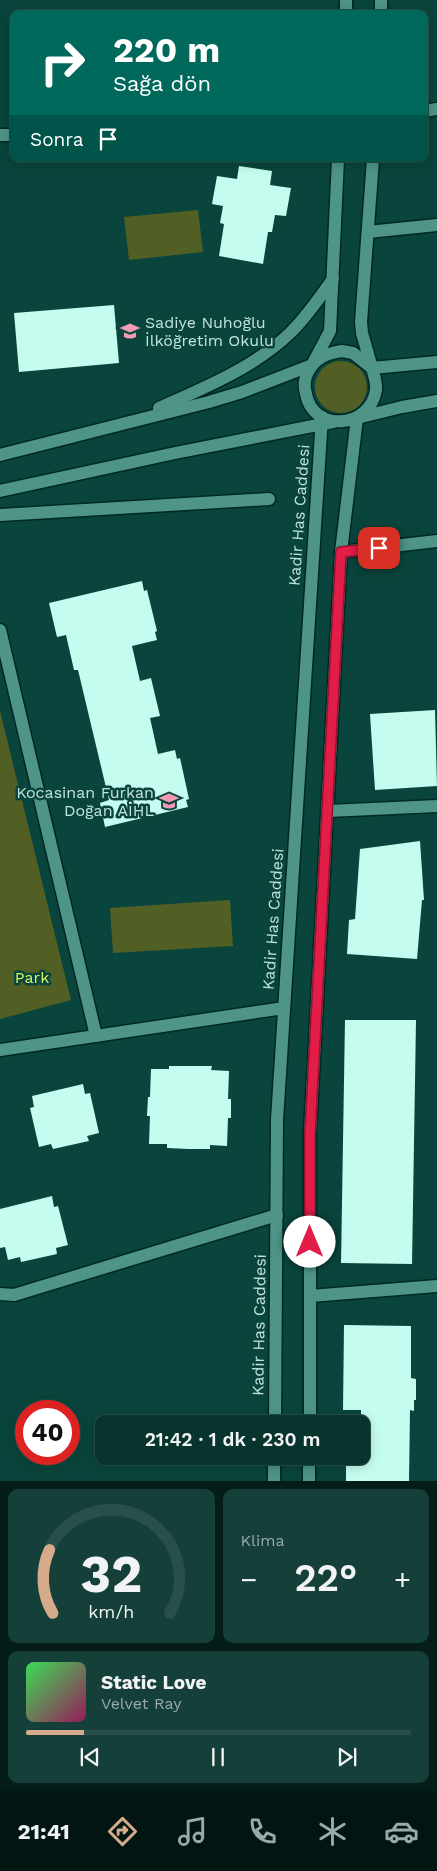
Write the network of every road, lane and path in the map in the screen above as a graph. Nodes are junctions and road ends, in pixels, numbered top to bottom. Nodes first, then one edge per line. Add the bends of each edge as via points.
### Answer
1 (338, 162) edge
2 (373, 162) edge
3 (437, 225) edge
4 (368, 232) junction
5 (332, 279) junction
6 (437, 362) edge
7 (312, 365) junction
8 (372, 368) junction
9 (437, 401) edge
10 (357, 418) junction
11 (325, 421) junction
12 (128, 422) junction
13 (0, 455) edge
14 (0, 491) edge
15 (269, 499) dead end
16 (0, 515) edge
17 (437, 541) edge
18 (341, 552) junction
19 (0, 630) edge
20 (437, 806) edge
21 (328, 811) junction
22 (284, 1008) junction
23 (96, 1036) junction
24 (0, 1050) edge
25 (277, 1215) junction
26 (437, 1286) edge
27 (0, 1294) edge
28 (310, 1296) junction
29 (275, 1415) edge
30 (310, 1415) edge
31 (274, 1465) edge
32 (309, 1465) edge
33 (274, 1481) edge
34 (309, 1481) edge

1 - 5 street
2 - 4 street
3 - 4 street
4 - 8 street via 361,322
5 - 7 street via 327,338
5 - 12 street via 301,321 264,354 223,378
6 - 8 street
7 - 8 street via 330,352 342,351 353,353
7 - 11 street via 304,387 306,399
7 - 12 street via 242,392
8 - 10 street via 376,389 373,401
9 - 10 street
10 - 11 street via 345,422
10 - 18 street
11 - 14 street
11 - 22 street, Kadir Has Caddesi
12 - 13 street
15 - 16 street
17 - 18 street
18 - 21 street
19 - 23 street
20 - 21 street
21 - 28 street via 310,1133
22 - 23 street
22 - 25 street, Kadir Has Caddesi via 277,1120
23 - 24 street
25 - 27 street via 14,1295
25 - 29 street, Kadir Has Caddesi
26 - 28 street
28 - 30 street
31 - 33 street
32 - 34 street

